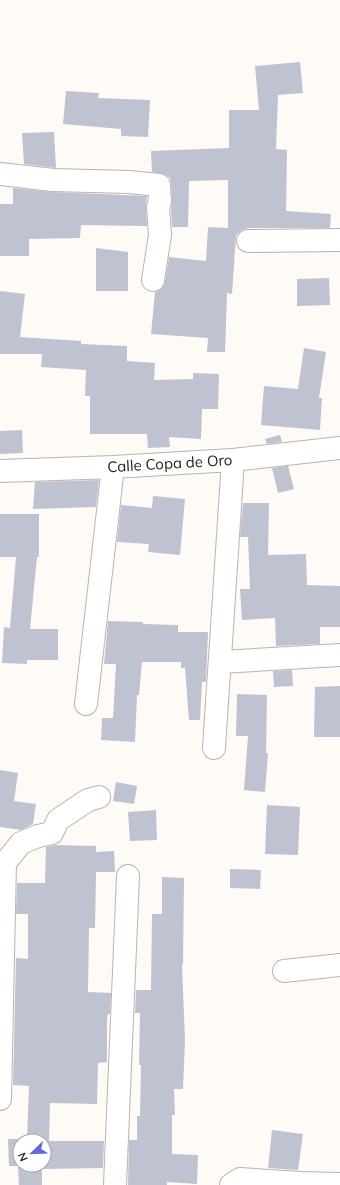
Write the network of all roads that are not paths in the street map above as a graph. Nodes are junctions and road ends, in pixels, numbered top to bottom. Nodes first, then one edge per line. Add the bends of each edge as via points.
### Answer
1 (0, 174) edge
2 (340, 240) edge
3 (248, 242) dead end
4 (153, 280) dead end
5 (340, 448) edge
6 (233, 460) junction
7 (113, 467) junction
8 (0, 471) edge
9 (340, 654) edge
10 (220, 662) junction
11 (86, 704) dead end
12 (214, 748) dead end
13 (99, 797) dead end
14 (128, 876) dead end
15 (340, 965) edge
16 (284, 971) dead end
17 (0, 1098) edge
18 (340, 1184) edge
19 (115, 1185) edge
20 (231, 1185) edge

1 - 4 street via 53,180 159,185 160,235
2 - 3 street
5 - 6 street, Calle Copa de Oro
6 - 7 street, Calle Copa de Oro
6 - 10 street
7 - 8 street, Calle Copa de Oro
7 - 11 street
9 - 10 street
10 - 12 street
13 - 17 street via 88,800 58,820 52,833 21,843 5,863
14 - 19 street
15 - 16 street
18 - 20 street via 240,1179

